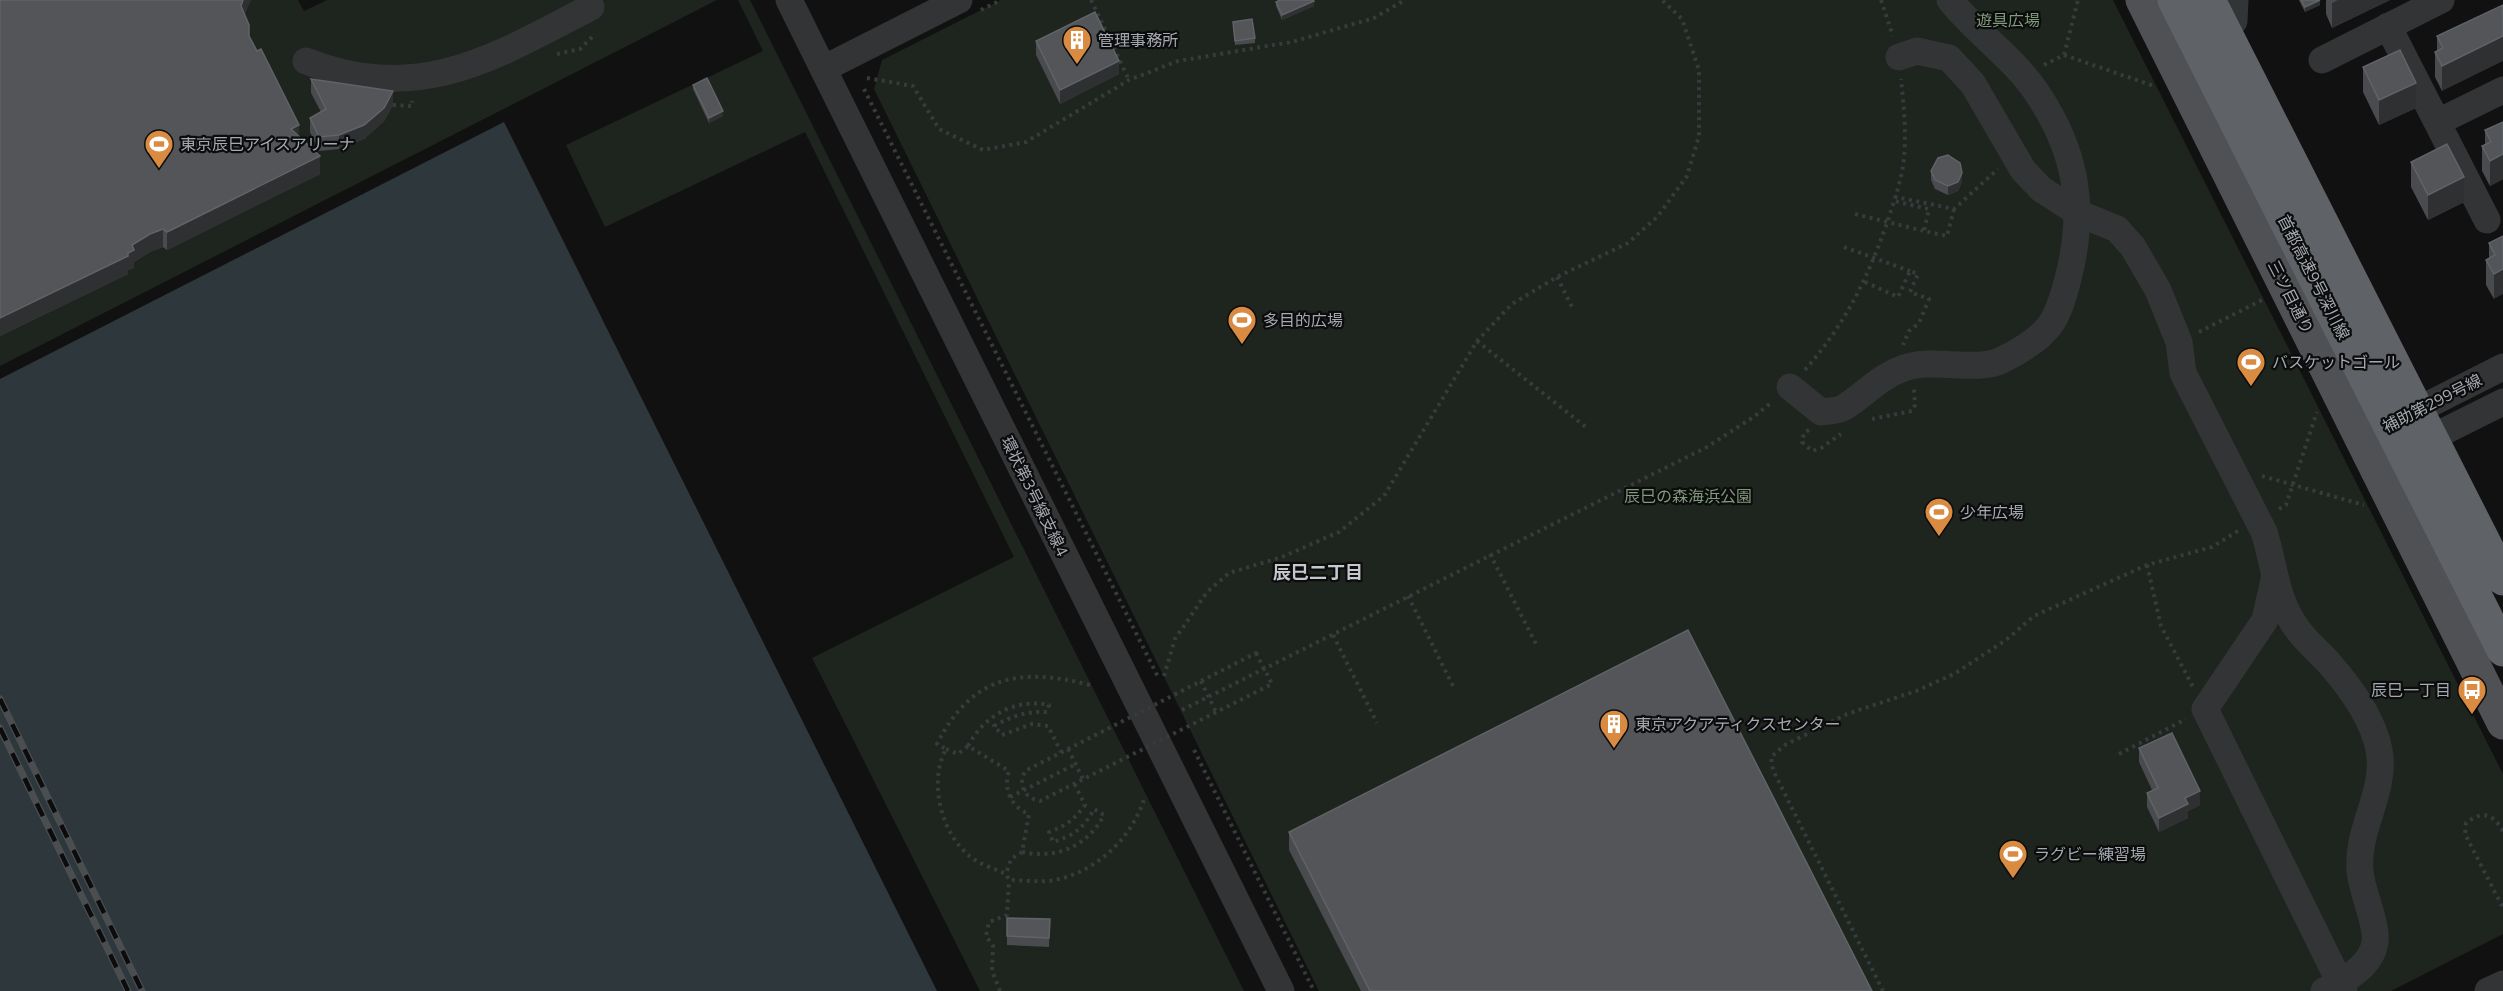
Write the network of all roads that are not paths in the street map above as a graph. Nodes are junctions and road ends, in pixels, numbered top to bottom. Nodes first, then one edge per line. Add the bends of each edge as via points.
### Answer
1 (789, 0) edge
2 (959, 0) edge
3 (1950, 0) edge
4 (2142, 0) edge
5 (2174, 0) edge
6 (2182, 0) edge
7 (2209, 0) edge
8 (2441, 0) edge
9 (591, 7) dead end
10 (2231, 7) edge
11 (2388, 26) junction
12 (1899, 57) road end
13 (2322, 60) dead end
14 (306, 61) dead end
15 (823, 69) junction
16 (2503, 90) edge
17 (2438, 122) junction
18 (2078, 213) junction
19 (2487, 220) dead end
20 (2503, 368) edge
21 (1790, 387) road end
22 (2503, 402) edge
23 (2435, 419) junction
24 (2403, 435) junction
25 (2368, 452) junction
26 (2503, 557) edge
27 (2503, 579) edge
28 (2274, 580) junction
29 (2503, 633) edge
30 (2503, 650) edge
31 (2503, 723) edge
32 (2503, 984) edge
33 (2336, 988) edge
34 (1281, 991) edge
35 (2488, 991) edge

1 - 15 street, 環状第3号線支線4
2 - 15 street
3 - 18 street via 2036,90 2067,148
4 - 25 main road, 三ツ目通り
5 - 30 highway, 首都高速9号深川線, bridge
6 - 24 main road
7 - 27 highway, 首都高速9号深川線, bridge
8 - 11 street
9 - 14 street via 491,59 440,75 357,77
10 - 23 main road
11 - 13 street
11 - 17 street
12 - 18 street via 1917,51 1949,58 1973,84 2023,170 2041,189
15 - 34 street, 環状第3号線支線4
16 - 17 street
17 - 19 street
18 - 21 street via 2074,258 2064,293 2050,326 2025,348 1999,362 1935,362 1905,368 1878,379 1841,409 1821,412
18 - 28 street via 2117,229 2158,290 2179,342 2183,374 2258,520 2271,553
20 - 23 street, 補助第299号線
22 - 23 street, 補助第299号線
23 - 24 street, 補助第299号線
23 - 26 main road
24 - 25 street, 補助第299号線
24 - 29 main road
25 - 31 main road, 三ツ目通り
28 - 33 street via 2265,620 2205,709
28 - 33 street via 2298,630 2349,688 2379,750 2379,780 2362,841 2360,870 2375,942 2365,963
32 - 35 street

